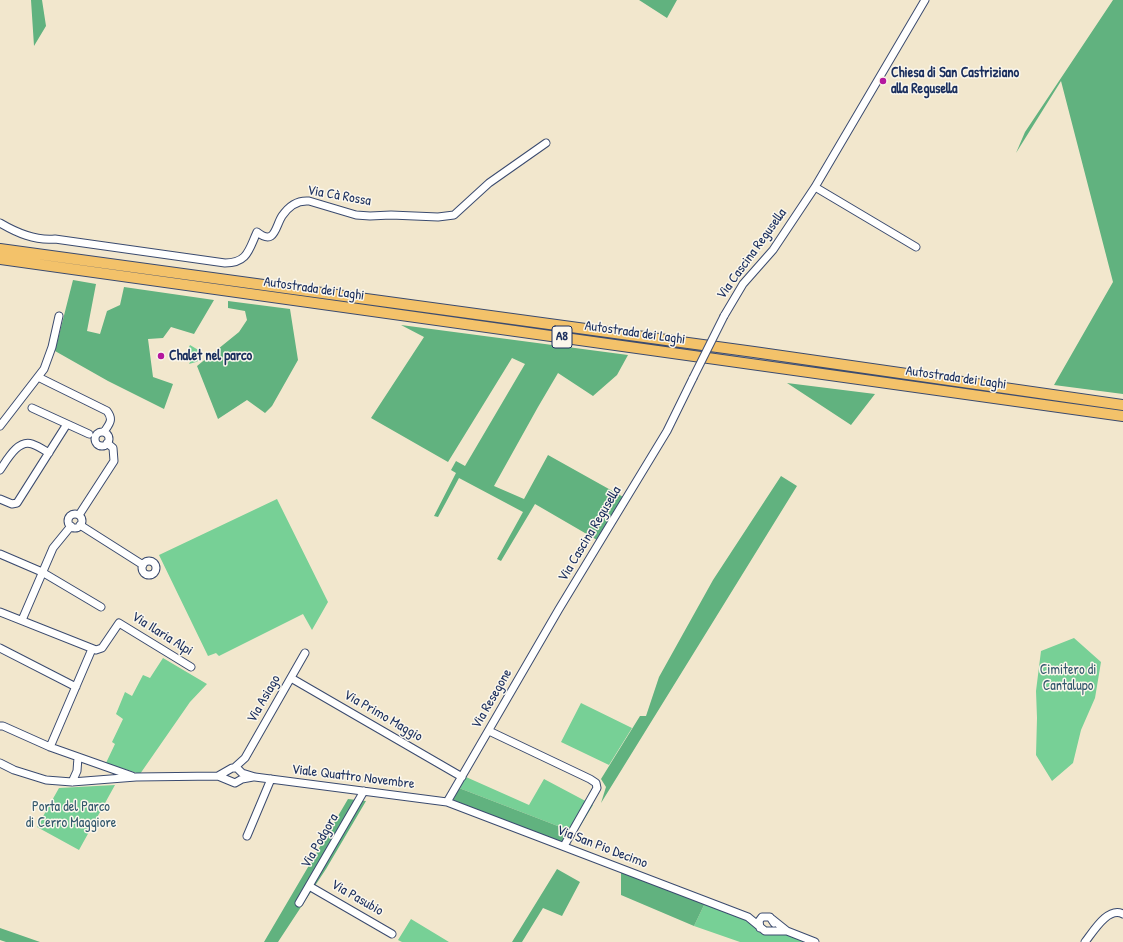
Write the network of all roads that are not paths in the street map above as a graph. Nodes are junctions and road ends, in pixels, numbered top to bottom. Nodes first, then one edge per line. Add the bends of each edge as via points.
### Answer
1 (925, 0) edge
2 (546, 143) dead end
3 (815, 187) junction
4 (0, 223) edge
5 (916, 247) dead end
6 (0, 249) edge
7 (0, 259) edge
8 (59, 316) dead end
9 (38, 377) junction
10 (1123, 405) edge
11 (32, 408) dead end
12 (1123, 416) edge
13 (67, 424) junction
14 (0, 426) edge
15 (104, 432) junction
16 (89, 434) dead end
17 (107, 443) junction
18 (49, 453) junction
19 (0, 470) edge
20 (0, 499) edge
21 (79, 515) junction
22 (80, 525) junction
23 (71, 526) junction
24 (0, 554) edge
25 (143, 564) dead end
26 (42, 572) junction
27 (101, 607) dead end
28 (559, 609) joint
29 (0, 612) edge
30 (22, 620) junction
31 (0, 648) edge
32 (92, 649) junction
33 (305, 653) dead end
34 (191, 667) dead end
35 (291, 678) junction
36 (76, 687) junction
37 (0, 726) edge
38 (489, 731) junction
39 (50, 747) junction
40 (78, 758) junction
41 (0, 764) edge
42 (238, 772) junction
43 (218, 776) junction
44 (136, 777) junction
45 (462, 777) junction
46 (271, 779) junction
47 (230, 780) junction
48 (72, 782) junction
49 (364, 791) junction
50 (447, 802) junction
51 (247, 836) dead end
52 (564, 846) junction
53 (309, 886) junction
54 (299, 903) dead end
55 (1122, 913) edge
56 (748, 917) junction
57 (768, 918) junction
58 (764, 930) junction
59 (787, 931) junction
60 (392, 934) dead end
61 (815, 942) edge
62 (1085, 942) edge

1 - 3 street, Via Cascina Regusella
2 - 4 street, Via Cà Rossa via 489,183 454,215 356,216 302,201 291,205 275,233 265,236 257,232 243,259 233,263 55,239 37,239
3 - 5 street
3 - 28 street, Via Cascina Regusella, bridge via 773,250 743,284 724,316 667,431
6 - 10 highway, Autostrada dei Laghi / A8
7 - 12 highway, Autostrada dei Laghi / A8
8 - 9 street via 52,348
9 - 14 street
9 - 15 street via 107,411 111,420
11 - 13 street
13 - 16 street
13 - 18 street
15 - 17 street via 108,437
15 - 17 street via 98,433 95,439 100,445
17 - 21 street via 113,448 114,461
18 - 19 street via 32,443 24,443 18,446
18 - 20 street via 17,503 12,504
21 - 22 street via 82,518
21 - 23 street via 69,518
22 - 23 street
22 - 25 street
23 - 26 street via 53,548
24 - 26 street
26 - 27 street
26 - 30 street
28 - 38 street, Via Resegone
29 - 30 street
30 - 32 street
31 - 36 street
32 - 34 street, Via Ilaria Alpi via 102,648 119,622
32 - 36 street
33 - 35 street, Via Asiago
35 - 42 street, Via Asiago
35 - 45 street, Via Primo Maggio
36 - 39 street
37 - 39 street
38 - 45 street, Via Resegone
38 - 52 street via 596,783 597,788
39 - 40 street
40 - 44 street
40 - 48 street
41 - 48 street via 46,780
42 - 43 street
42 - 46 street, Viale Quattro Novembre
42 - 47 street via 228,775
42 - 47 street via 237,782
43 - 44 street
43 - 47 street
44 - 48 street
45 - 50 street, Via Resegone
46 - 49 street, Viale Quattro Novembre
46 - 51 street
49 - 50 street, Viale Quattro Novembre
49 - 53 street, Via Podgora
50 - 52 street, Via San Pio Decimo
52 - 56 street, Via San Pio Decimo
53 - 54 street, Via Podgora
53 - 60 street, Via Pasubio
55 - 62 street via 1113,913 1101,921
56 - 57 street, Via San Pio Decimo
56 - 58 street, Via San Pio Decimo
57 - 58 street via 759,921
57 - 58 street via 774,923 773,927
57 - 59 street
58 - 59 street
59 - 61 street

